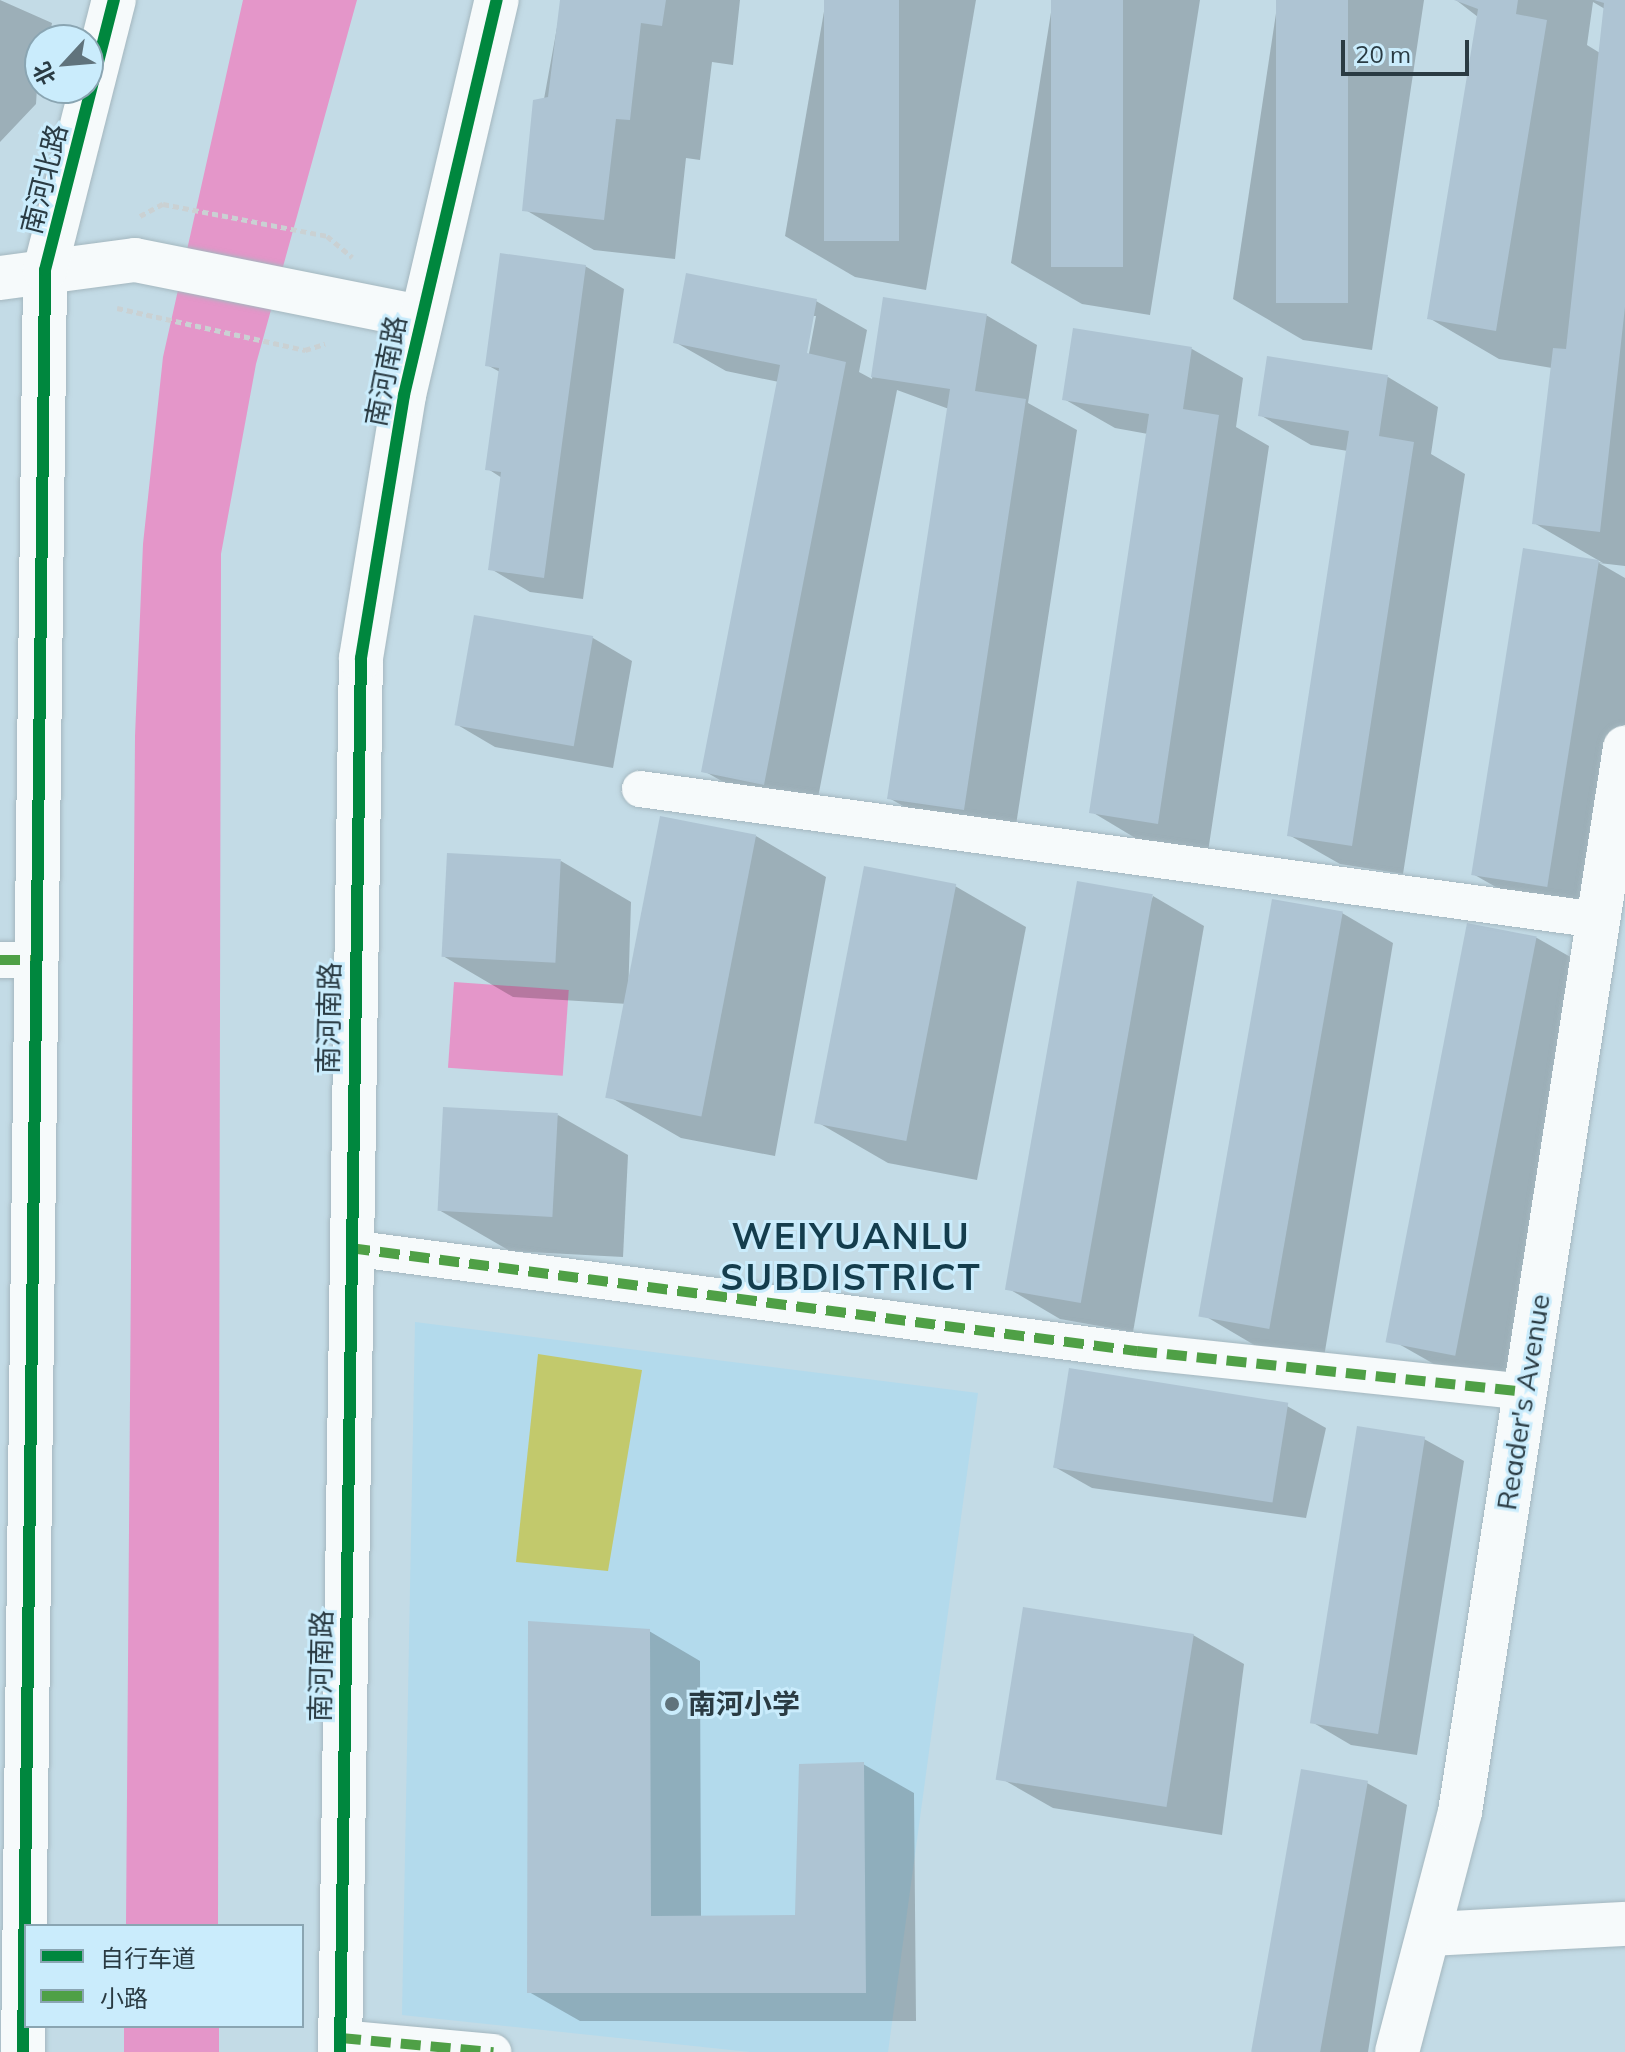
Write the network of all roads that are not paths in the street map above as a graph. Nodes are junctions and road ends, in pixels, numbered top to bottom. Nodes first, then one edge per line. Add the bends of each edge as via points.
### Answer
1 (114, 0) edge
2 (497, 0) edge
3 (45, 270) junction
4 (0, 278) edge
5 (421, 317) junction
6 (1625, 748) edge
7 (640, 789) dead end
8 (1598, 920) junction
9 (18, 960) edge
10 (350, 1248) junction
11 (1524, 1392) junction
12 (1625, 1924) edge
13 (1432, 1934) junction
14 (340, 2045) edge
15 (23, 2052) edge
16 (493, 2052) edge
17 (1397, 2052) edge

1 - 3 street, 南河北路
2 - 5 street, 南河南路
3 - 4 street
3 - 5 street via 135,260
3 - 9 street, 南河北路
5 - 10 street, 南河南路 via 361,658
6 - 8 street, Reader's Avenue
7 - 8 street
8 - 11 street, Reader's Avenue
9 - 15 street, 南河北路
10 - 11 street via 1137,1351
10 - 14 street, 南河南路
11 - 13 street, Reader's Avenue via 1460,1812
12 - 13 street
13 - 17 street, Reader's Avenue
14 - 16 street

